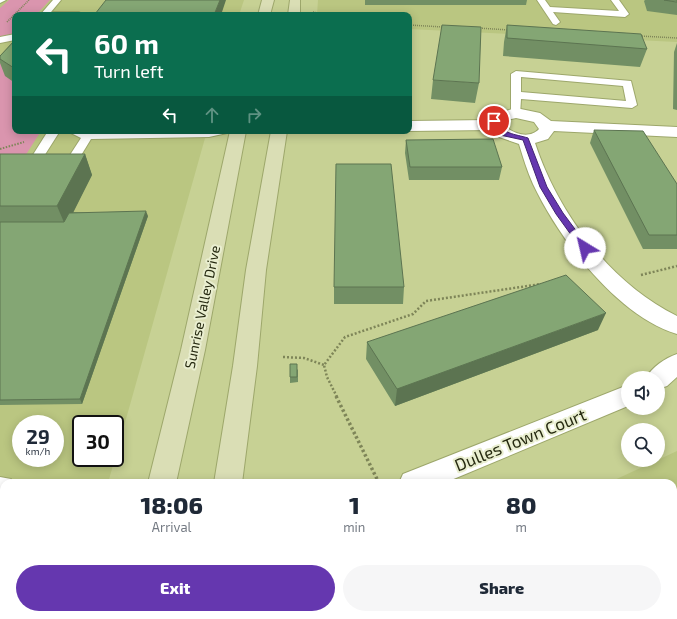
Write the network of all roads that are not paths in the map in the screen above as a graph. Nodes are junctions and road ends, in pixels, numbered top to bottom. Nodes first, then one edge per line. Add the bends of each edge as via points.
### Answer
1 (57, 0) edge
2 (268, 0) edge
3 (541, 0) edge
4 (615, 0) edge
5 (548, 10) junction
6 (47, 12) edge
7 (265, 12) edge
8 (556, 22) dead end
9 (12, 38) edge
10 (0, 40) edge
11 (516, 95) junction
12 (516, 113) junction
13 (494, 125) junction
14 (412, 126) edge
15 (547, 126) junction
16 (677, 132) edge
17 (52, 134) edge
18 (88, 134) edge
19 (209, 134) edge
20 (237, 134) edge
21 (279, 134) edge
22 (526, 139) junction
23 (26, 175) edge
24 (64, 175) edge
25 (677, 326) edge
26 (677, 363) edge
27 (665, 373) edge
28 (621, 398) edge
29 (163, 479) edge
30 (229, 479) edge
31 (422, 479) edge

1 - 6 lane
2 - 7 main road
3 - 5 lane
4 - 5 lane via 625,14
5 - 8 lane
9 - 10 lane
11 - 11 lane via 516,74 619,82 627,83 632,105
11 - 12 lane
12 - 13 street via 497,118
12 - 15 street via 532,115
13 - 14 street
13 - 22 street via 502,133
15 - 16 street
15 - 22 street via 545,134
17 - 23 lane
18 - 19 lane
18 - 24 lane
20 - 29 main road, Sunrise Valley Drive via 193,350
21 - 30 main road via 256,270
22 - 25 street via 543,187 585,248 618,287 658,319
26 - 27 street
28 - 31 street, Dulles Town Court

